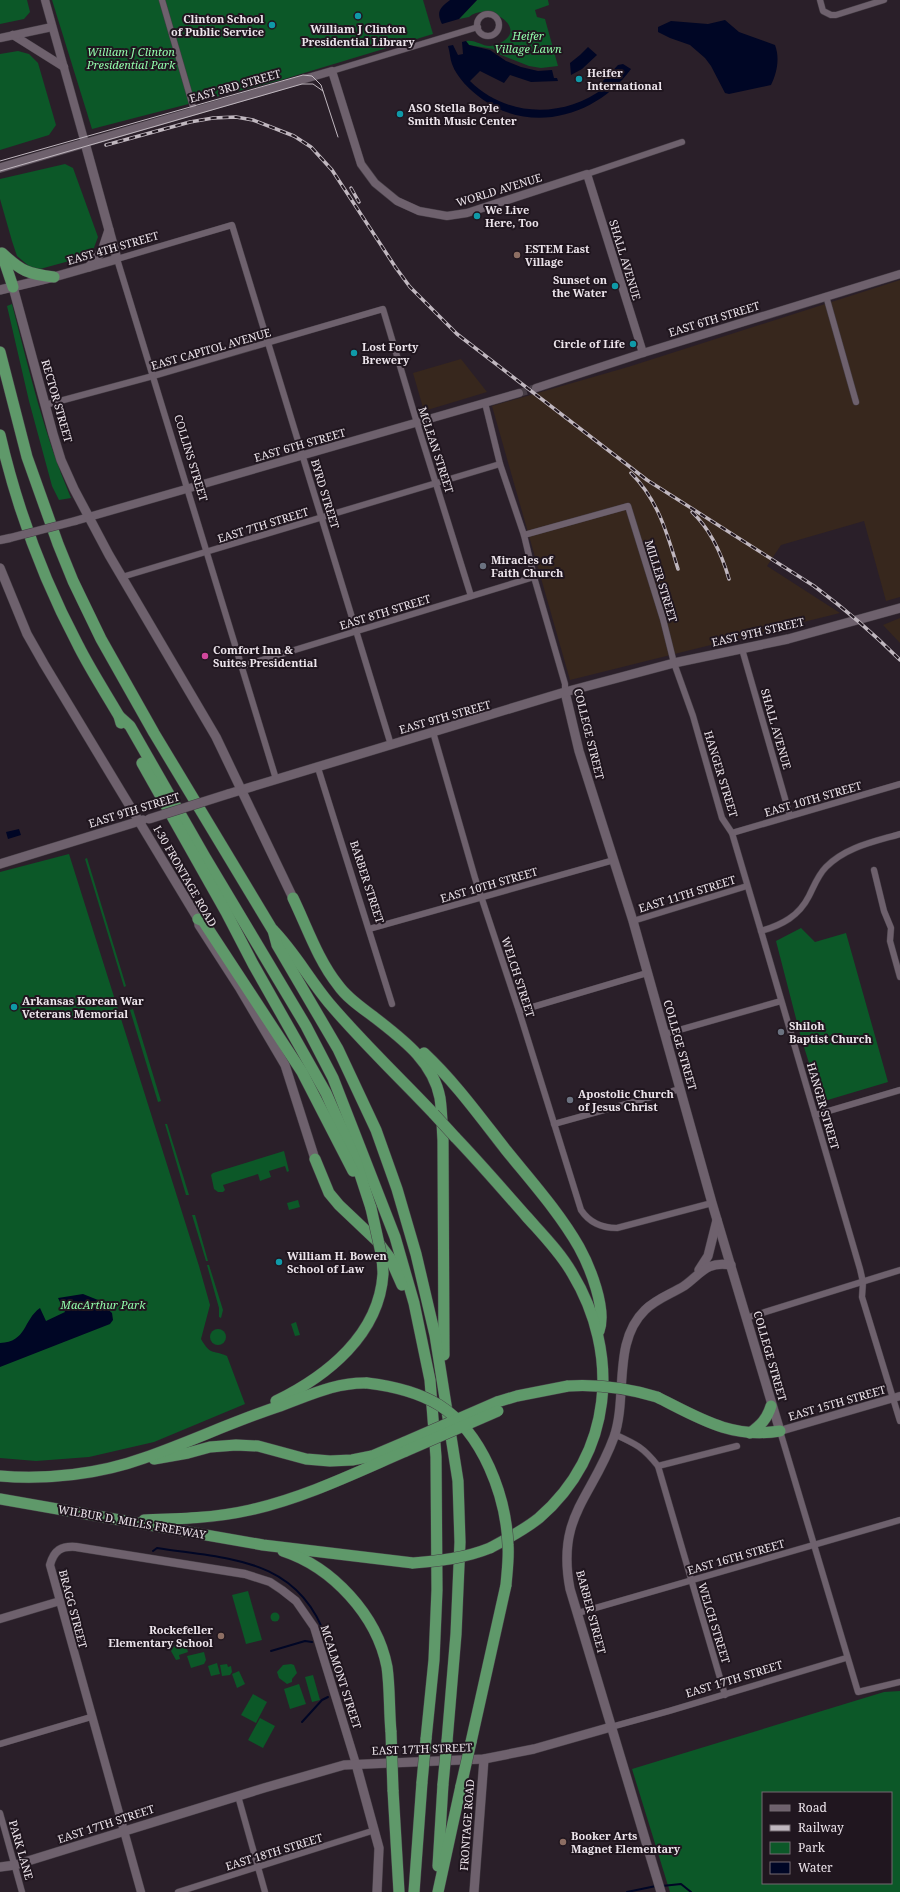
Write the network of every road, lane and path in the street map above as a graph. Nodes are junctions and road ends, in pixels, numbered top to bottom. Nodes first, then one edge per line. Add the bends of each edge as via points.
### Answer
1 (45, 0) edge
2 (162, 0) edge
3 (820, 0) edge
4 (884, 0) edge
5 (52, 27) junction
6 (478, 27) dead end
7 (13, 35) junction
8 (0, 38) edge
9 (64, 67) junction
10 (332, 71) junction
11 (194, 110) junction
12 (682, 142) dead end
13 (85, 143) junction
14 (0, 168) edge
15 (587, 174) junction
16 (232, 226) joint
17 (109, 230) junction
18 (1, 249) edge
19 (117, 259) junction
20 (89, 267) junction
21 (900, 274) edge
22 (54, 277) junction
23 (13, 287) junction
24 (0, 290) edge
25 (826, 296) junction
26 (383, 309) joint
27 (268, 343) junction
28 (0, 352) edge
29 (643, 353) junction
30 (153, 376) junction
31 (536, 388) tunnel mouth
32 (519, 393) tunnel mouth
33 (856, 402) dead end
34 (485, 403) junction
35 (45, 405) junction
36 (417, 423) junction
37 (0, 435) edge
38 (303, 456) junction
39 (500, 464) junction
40 (437, 483) junction
41 (188, 490) junction
42 (88, 517) junction
43 (322, 518) junction
44 (524, 535) junction
45 (0, 540) edge
46 (207, 553) junction
47 (0, 568) edge
48 (122, 577) junction
49 (534, 578) junction
50 (472, 596) junction
51 (900, 608) edge
52 (357, 631) junction
53 (742, 649) junction
54 (674, 663) junction
55 (242, 666) junction
56 (565, 692) junction
57 (119, 716) junction
58 (433, 732) junction
59 (391, 745) junction
60 (318, 768) junction
61 (276, 779) junction
62 (900, 784) edge
63 (242, 789) junction
64 (790, 816) junction
65 (139, 822) junction
66 (732, 833) junction
67 (900, 834) edge
68 (614, 860) junction
69 (1, 861) edge
70 (874, 870) dead end
71 (747, 886) junction
72 (482, 897) junction
73 (293, 898) joint
74 (198, 919) junction
75 (633, 921) junction
76 (272, 929) junction
77 (369, 929) junction
78 (762, 931) junction
79 (647, 973) junction
80 (900, 977) edge
81 (781, 1001) junction
82 (392, 1004) dead end
83 (519, 1011) junction
84 (372, 1016) junction
85 (665, 1034) junction
86 (680, 1089) junction
87 (900, 1090) edge
88 (816, 1115) junction
89 (554, 1124) junction
90 (315, 1159) joint
91 (712, 1203) junction
92 (371, 1208) junction
93 (717, 1220) junction
94 (727, 1252) junction
95 (708, 1256) junction
96 (731, 1265) junction
97 (900, 1270) edge
98 (696, 1275) junction
99 (863, 1282) junction
100 (746, 1318) junction
101 (598, 1335) junction
102 (430, 1380) junction
103 (444, 1386) junction
104 (897, 1397) edge
105 (771, 1406) junction
106 (240, 1419) junction
107 (900, 1421) edge
108 (780, 1431) junction
109 (750, 1433) junction
110 (614, 1434) junction
111 (405, 1446) junction
112 (737, 1446) dead end
113 (119, 1466) junction
114 (658, 1466) junction
115 (0, 1476) edge
116 (0, 1499) edge
117 (125, 1520) junction
118 (900, 1520) edge
119 (263, 1544) junction
120 (813, 1545) junction
121 (691, 1581) junction
122 (60, 1600) junction
123 (296, 1601) joint
124 (578, 1613) junction
125 (0, 1619) edge
126 (846, 1658) junction
127 (900, 1682) edge
128 (725, 1695) junction
129 (92, 1717) junction
130 (611, 1727) junction
131 (0, 1744) edge
132 (484, 1759) junction
133 (356, 1764) junction
134 (238, 1796) junction
135 (0, 1813) edge
136 (375, 1830) junction
137 (124, 1831) junction
138 (15, 1864) junction
139 (0, 1867) edge
140 (258, 1867) junction
141 (660, 1888) edge
142 (22, 1892) edge
143 (141, 1892) edge
144 (178, 1892) edge
145 (265, 1892) edge
146 (377, 1892) edge
147 (399, 1892) edge
148 (414, 1892) edge
149 (437, 1892) edge
150 (474, 1892) edge

1 - 5 street
2 - 11 street
3 - 4 street via 823,11 836,15
5 - 7 street
5 - 9 street
6 - 10 street, EAST 3RD STREET
7 - 8 street
7 - 9 street
9 - 13 street
10 - 11 street, EAST 3RD STREET
10 - 15 street, WORLD AVENUE via 361,164 375,183 396,201 419,212 447,216 467,213
11 - 13 street, EAST 3RD STREET
12 - 15 street, WORLD AVENUE
13 - 14 main road, EAST 3RD STREET
13 - 17 main road, COLLINS STREET
15 - 29 street, SHALL AVENUE
16 - 19 street, EAST 4TH STREET
16 - 27 street, BYRD STREET
17 - 19 main road, COLLINS STREET
17 - 20 main road via 102,250
18 - 22 highway via 17,267 32,274
18 - 23 highway
19 - 20 main road, EAST 4TH STREET
19 - 30 street, COLLINS STREET
20 - 22 main road, EAST 4TH STREET
21 - 25 street, EAST 6TH STREET
22 - 23 main road, EAST 4TH STREET
23 - 24 main road, EAST 4TH STREET
23 - 35 main road, RECTOR STREET
25 - 29 street, EAST 6TH STREET
25 - 33 street
26 - 27 street, EAST CAPITOL AVENUE
26 - 36 street, MCLEAN STREET
27 - 30 street, EAST CAPITOL AVENUE
27 - 38 street, BYRD STREET
28 - 76 highway via 28,457 73,581 147,721
29 - 31 street, EAST 6TH STREET
30 - 35 street, EAST CAPITOL AVENUE
30 - 41 street, COLLINS STREET
32 - 34 street, EAST 6TH STREET
34 - 36 street, EAST 6TH STREET
34 - 39 street, COLLEGE STREET
35 - 42 main road, RECTOR STREET via 61,460
36 - 38 street, EAST 6TH STREET
36 - 40 street, MCLEAN STREET
37 - 57 highway via 22,516 56,600 78,646
38 - 41 street, EAST 6TH STREET
38 - 43 street, BYRD STREET
39 - 40 street, EAST 7TH STREET
39 - 44 street, COLLEGE STREET
40 - 43 street, EAST 7TH STREET
40 - 50 street, MCLEAN STREET
41 - 42 street, EAST 6TH STREET
41 - 46 street, COLLINS STREET
42 - 45 street, EAST 6TH STREET, bridge
42 - 48 main road
43 - 46 street, EAST 7TH STREET
43 - 52 street, BYRD STREET
44 - 49 street, COLLEGE STREET
44 - 54 street, MILLER STREET via 628,506
46 - 48 street, EAST 7TH STREET
46 - 55 street, COLLINS STREET
47 - 65 main road, I-30 FRONTAGE ROAD via 31,640
48 - 63 main road via 216,737
49 - 50 street, EAST 8TH STREET
49 - 56 street, COLLEGE STREET via 565,684
50 - 52 street, EAST 8TH STREET
51 - 53 main road, EAST 9TH STREET
52 - 55 street, EAST 8TH STREET
52 - 59 street, BYRD STREET
53 - 54 main road, EAST 9TH STREET
53 - 64 street, SHALL AVENUE
54 - 56 main road, EAST 9TH STREET
54 - 66 street, HANGER STREET via 693,716 722,818
55 - 61 street, COLLINS STREET
56 - 58 main road, EAST 9TH STREET
56 - 68 main road, COLLEGE STREET via 579,751
57 - 92 highway via 124,730 252,964 326,1093 354,1159
57 - 102 highway via 130,726 204,857 306,1026 333,1078 395,1237 414,1303
58 - 59 main road, EAST 9TH STREET
58 - 72 street, WELCH STREET
59 - 60 main road, EAST 9TH STREET
60 - 61 main road, EAST 9TH STREET
60 - 77 street, BARBER STREET
61 - 63 main road, EAST 9TH STREET
62 - 64 street, EAST 10TH STREET
63 - 65 main road, EAST 9TH STREET, bridge
63 - 73 main road
64 - 66 street, EAST 10TH STREET
65 - 69 main road, EAST 9TH STREET
65 - 74 main road, I-30 FRONTAGE ROAD
66 - 71 street, HANGER STREET
67 - 78 street via 856,847 836,858 820,873 808,898 789,920
68 - 72 street, EAST 10TH STREET
68 - 75 main road, COLLEGE STREET
70 - 80 street via 884,911 892,928 890,941
71 - 75 street, EAST 11TH STREET
71 - 78 street, HANGER STREET
72 - 77 street, EAST 10TH STREET
72 - 83 street, WELCH STREET
73 - 84 highway via 329,973 343,991
74 - 90 main road, I-30 FRONTAGE ROAD via 199,925 285,1065
74 - 92 highway via 203,921 302,1072
75 - 79 main road, COLLEGE STREET
76 - 101 highway, bridge via 287,944 331,1005 434,1114 563,1259 581,1290
76 - 103 highway via 277,945 338,1049 389,1165 416,1254
77 - 82 street, BARBER STREET
78 - 81 street, HANGER STREET
79 - 83 street
79 - 85 main road, COLLEGE STREET
81 - 85 street
81 - 88 street, HANGER STREET
83 - 89 street, WELCH STREET
84 - 101 highway via 416,1045 440,1068 566,1227 579,1247 593,1279 602,1323
84 - 103 highway via 399,1037 427,1065 440,1098 443,1140
85 - 86 main road, COLLEGE STREET
86 - 89 street
86 - 91 main road, COLLEGE STREET
87 - 88 street
88 - 99 street, HANGER STREET
89 - 91 street, WELCH STREET via 577,1203 583,1213 594,1222 609,1228 620,1228
90 - 102 highway via 329,1193 378,1242 390,1258 403,1287
91 - 93 main road, COLLEGE STREET
92 - 106 highway, bridge via 383,1273 372,1316 359,1338 338,1361 312,1379 285,1397
93 - 94 main road, COLLEGE STREET
93 - 95 main road, BARBER STREET
94 - 95 main road
94 - 96 main road, COLLEGE STREET
95 - 98 main road, BARBER STREET
96 - 98 main road, BARBER STREET via 713,1264
96 - 100 main road, COLLEGE STREET
97 - 99 street
98 - 110 main road, BARBER STREET via 648,1308 631,1330 625,1350 621,1407
99 - 100 street
99 - 104 street, HANGER STREET via 862,1297
100 - 105 main road, COLLEGE STREET
101 - 119 highway, bridge via 603,1392 598,1424 589,1449 571,1482 543,1514 516,1534 473,1554 454,1559 413,1563
102 - 148 highway, bridge via 436,1457 438,1590
103 - 149 highway, bridge via 458,1481 460,1542 456,1634
104 - 107 street, HANGER STREET
104 - 108 street, EAST 15TH STREET
105 - 108 main road, COLLEGE STREET
105 - 109 highway via 767,1418
106 - 113 highway
106 - 149 highway, bridge via 336,1386 355,1382 388,1386 439,1405 454,1416 471,1436 498,1488 506,1518 506,1584
108 - 109 highway
108 - 120 street, COLLEGE STREET
109 - 111 highway, bridge via 720,1427 657,1397 632,1390 607,1385 568,1386 517,1396
110 - 114 street via 642,1448
110 - 124 main road, BARBER STREET via 600,1469 578,1507 568,1535 568,1575
111 - 113 highway via 372,1456 330,1461 306,1459 258,1446 236,1445 210,1447
111 - 117 highway via 312,1491 249,1510 195,1518
112 - 114 street
113 - 115 highway via 56,1475
114 - 121 street, WELCH STREET
116 - 117 highway, WILBUR D. MILLS FREEWAY
117 - 119 highway, WILBUR D. MILLS FREEWAY
118 - 120 street, EAST 16TH STREET
119 - 147 highway, bridge via 311,1563 330,1576 353,1598 379,1643 386,1667
120 - 121 street, EAST 16TH STREET
120 - 126 street, COLLEGE STREET
121 - 124 street, EAST 16TH STREET
121 - 128 street, WELCH STREET
122 - 123 street, BRAGG STREET via 50,1565 55,1552 66,1546 245,1574 274,1584
122 - 125 street
122 - 129 street, BRAGG STREET
123 - 133 street, MCALMONT STREET via 314,1627 322,1647
124 - 130 main road, BARBER STREET
126 - 127 street, COLLEGE STREET via 858,1692
126 - 128 street, EAST 17TH STREET
128 - 130 street, EAST 17TH STREET
129 - 131 street
129 - 137 street, BRAGG STREET
130 - 132 main road, EAST 17TH STREET via 534,1749
130 - 141 main road, BARBER STREET
132 - 133 main road, EAST 17TH STREET
132 - 150 main road, FRONTAGE ROAD
133 - 134 main road, EAST 17TH STREET via 325,1770
133 - 136 main road
134 - 137 main road, EAST 17TH STREET
134 - 140 street
135 - 138 street, PARK LANE
136 - 140 street, EAST 18TH STREET
136 - 146 main road via 380,1848
137 - 138 main road, EAST 17TH STREET
137 - 143 street, BRAGG STREET
138 - 139 main road, EAST 17TH STREET
138 - 142 street, PARK LANE
140 - 144 street, EAST 18TH STREET
140 - 145 street

